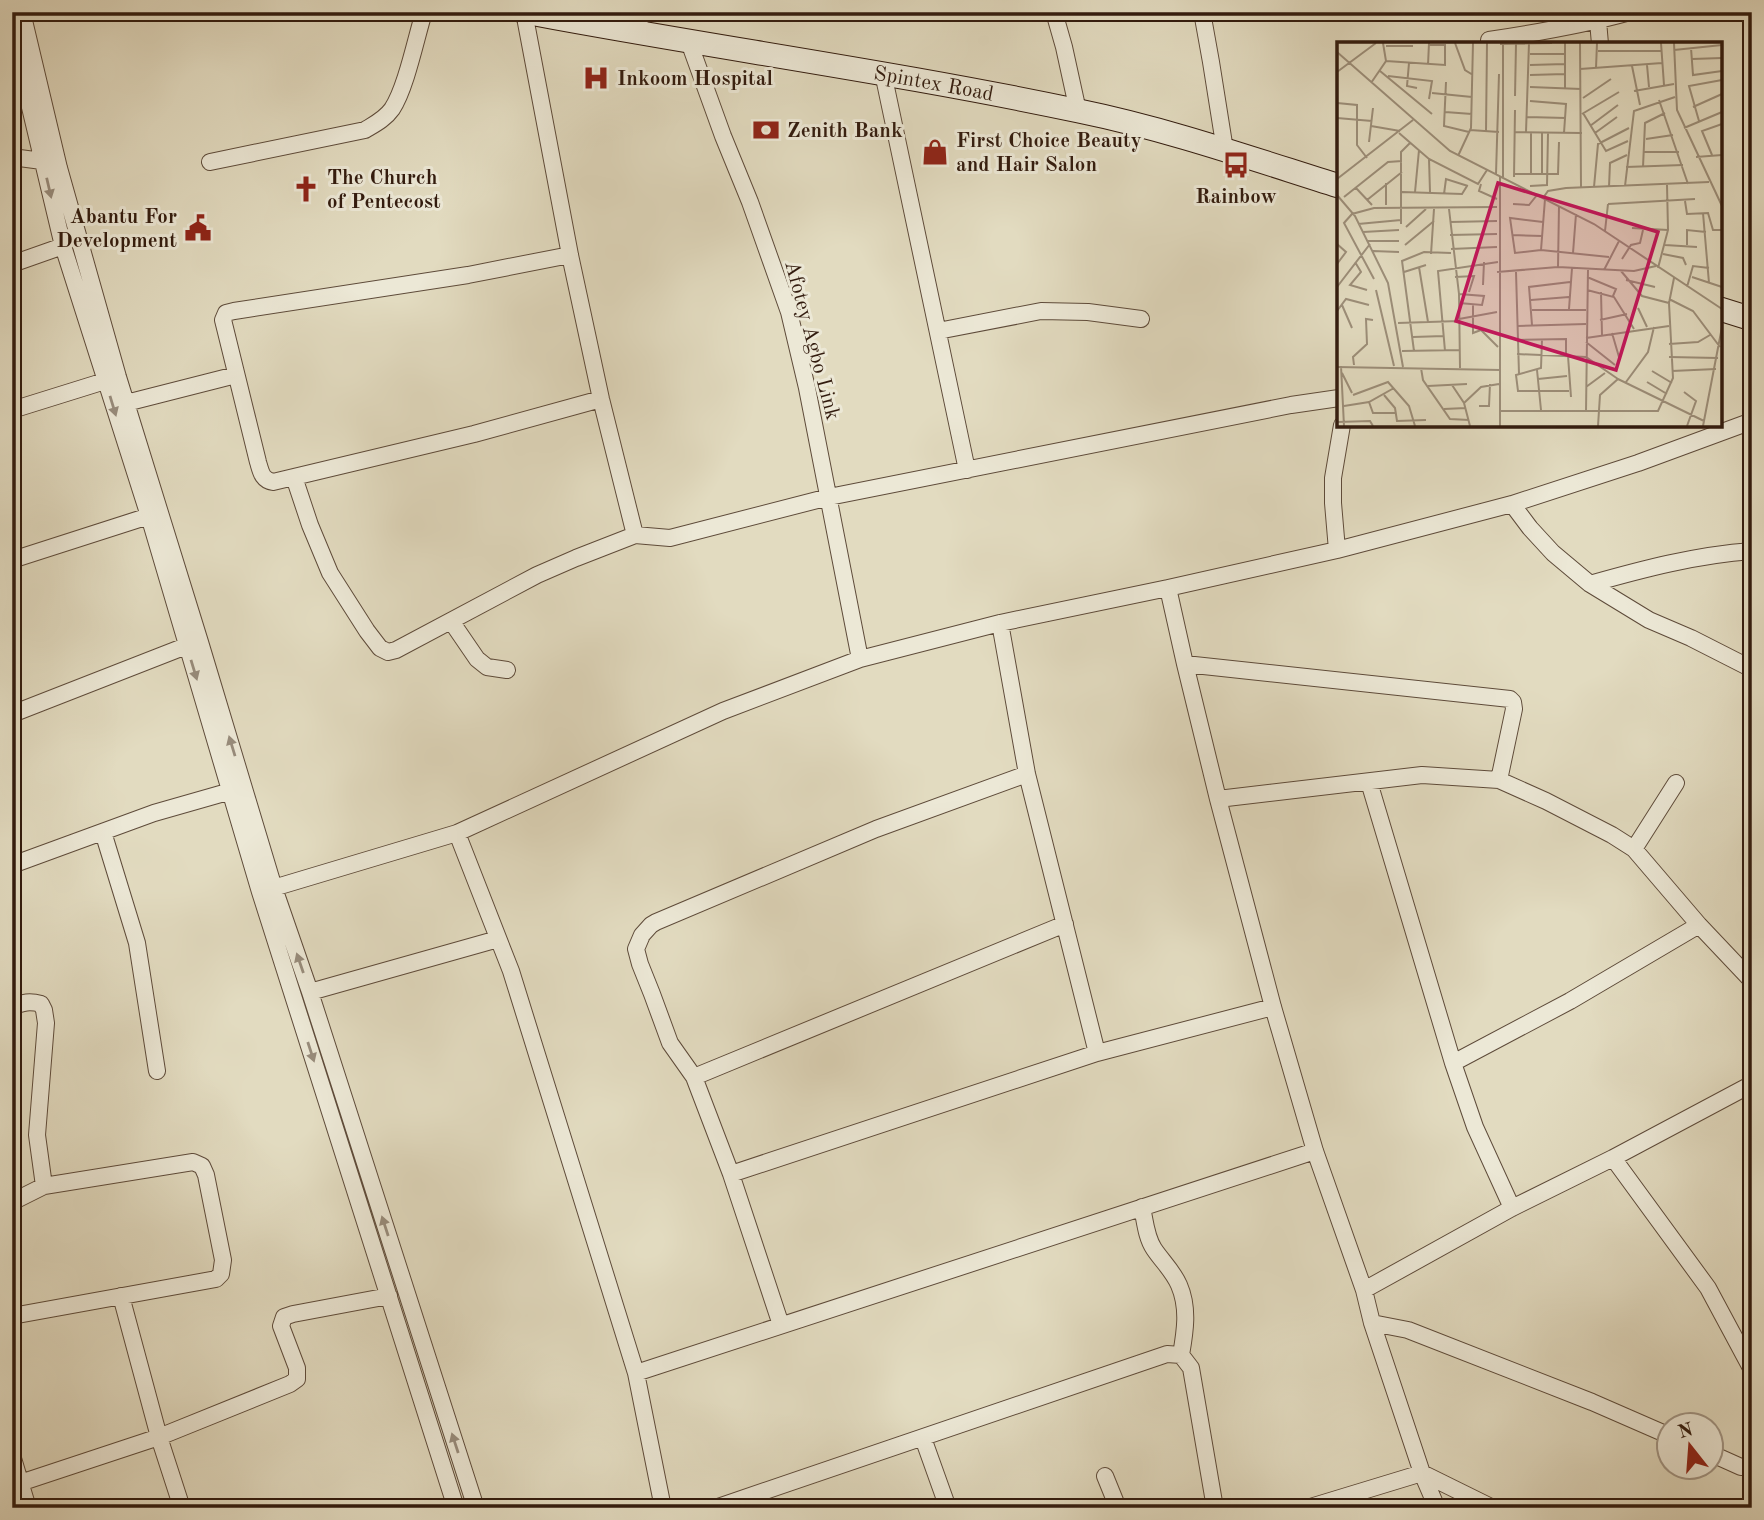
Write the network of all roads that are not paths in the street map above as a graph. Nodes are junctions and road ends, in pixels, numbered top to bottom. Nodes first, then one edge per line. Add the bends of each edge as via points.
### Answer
1 (22, 12) edge
2 (424, 12) edge
3 (524, 12) edge
4 (1054, 12) edge
5 (1202, 12) edge
6 (1630, 12) edge
7 (1577, 19) edge
8 (1598, 21) junction
9 (640, 23) edge
10 (12, 26) edge
11 (1489, 40) dead end
12 (689, 42) junction
13 (1600, 42) edge
14 (883, 73) junction
15 (1078, 111) junction
16 (1225, 150) junction
17 (12, 157) edge
18 (42, 161) junction
19 (210, 162) dead end
20 (1337, 185) edge
21 (63, 246) junction
22 (570, 255) junction
23 (12, 264) edge
24 (1722, 310) edge
25 (1141, 319) dead end
26 (1752, 319) edge
27 (938, 331) junction
28 (236, 375) junction
29 (105, 381) junction
30 (1337, 398) edge
31 (601, 399) junction
32 (126, 403) junction
33 (12, 410) edge
34 (1752, 421) edge
35 (1342, 427) edge
36 (967, 470) junction
37 (295, 477) junction
38 (829, 497) junction
39 (1512, 504) junction
40 (149, 516) junction
41 (635, 535) junction
42 (1337, 550) junction
43 (1752, 551) edge
44 (12, 561) edge
45 (1590, 584) junction
46 (1168, 588) junction
47 (452, 621) junction
48 (1000, 623) junction
49 (186, 646) junction
50 (860, 659) junction
51 (1185, 664) junction
52 (1752, 669) edge
53 (507, 670) dead end
54 (12, 714) edge
55 (1027, 774) junction
56 (1499, 780) junction
57 (1369, 782) junction
58 (1676, 783) dead end
59 (237, 790) junction
60 (1218, 799) junction
61 (103, 832) junction
62 (457, 833) junction
63 (1634, 849) junction
64 (12, 866) edge
65 (267, 890) junction
66 (1065, 924) junction
67 (1699, 925) junction
68 (498, 939) junction
69 (1752, 981) edge
70 (310, 992) junction
71 (1273, 1006) junction
72 (12, 1007) edge
73 (1097, 1053) junction
74 (1453, 1063) junction
75 (157, 1071) dead end
76 (694, 1077) junction
77 (1752, 1084) edge
78 (1315, 1151) junction
79 (1613, 1158) junction
80 (731, 1174) junction
81 (44, 1186) junction
82 (12, 1202) edge
83 (1142, 1207) junction
84 (1512, 1208) junction
85 (1364, 1290) junction
86 (121, 1296) junction
87 (388, 1296) junction
88 (12, 1316) edge
89 (1372, 1323) junction
90 (781, 1325) junction
91 (1181, 1355) junction
92 (1752, 1370) edge
93 (636, 1373) junction
94 (1656, 1430) edge
95 (159, 1437) junction
96 (923, 1438) junction
97 (12, 1455) edge
98 (1726, 1460) edge
99 (1741, 1467) dead end
100 (1422, 1473) junction
101 (1105, 1476) dead end
102 (20, 1483) junction
103 (23, 1506) edge
104 (182, 1508) edge
105 (456, 1508) edge
106 (476, 1508) edge
107 (663, 1508) edge
108 (715, 1508) edge
109 (948, 1508) edge
110 (1118, 1508) edge
111 (1215, 1508) edge
112 (1307, 1508) edge
113 (1437, 1508) edge
114 (1493, 1508) edge

1 - 32 street via 62,181
2 - 19 street via 403,84 380,122 365,130
3 - 9 main road, Spintex Road
3 - 22 street
4 - 15 street
5 - 16 street
6 - 8 street
7 - 8 street
7 - 11 street
8 - 13 street
9 - 12 main road, Spintex Road
10 - 18 street
12 - 14 main road, Spintex Road
12 - 38 street, Afotey Agbo Link via 786,303
14 - 15 main road, Spintex Road
14 - 27 street
15 - 16 main road, Spintex Road
16 - 20 main road, Spintex Road
17 - 18 street
18 -> 21 street
21 - 23 street
21 - 29 street
22 - 28 street via 226,313 223,320
22 - 31 street
24 - 26 main road
25 - 27 street via 1041,311
27 - 36 street
28 - 32 street
28 - 37 street via 262,476 273,482
29 - 33 street
29 -> 40 street
30 - 36 street
31 - 37 street
31 - 41 street
59 -> 32 street
34 - 39 street
35 - 42 street via 1333,503
36 - 38 street
37 - 47 street via 330,573 380,648 396,650
38 - 41 street via 670,538
38 - 50 street, Afotey Agbo Link
39 - 42 street
39 - 45 street via 1553,553
40 - 44 street
40 - 49 street
41 - 47 street via 537,575
42 - 46 street
43 - 45 street via 1651,567
45 - 52 street via 1649,620
46 - 48 street
46 - 51 street
47 - 53 street via 477,659 487,667
48 - 50 street
48 - 55 street
49 - 54 street
49 -> 59 street
50 - 62 street via 723,712
51 - 56 street via 1510,699 1514,709
51 - 60 street
55 - 66 street
55 - 76 street via 876,829 651,925 636,949 640,964 670,1043
56 - 57 street via 1422,775
56 - 63 street
57 - 60 street
57 - 74 street
58 - 63 street
59 - 61 street
59 - 65 street
60 - 71 street
61 - 64 street
61 - 75 street via 137,943
62 - 65 street
62 - 68 street
63 - 67 street
70 -> 65 street
65 -> 87 street
66 - 73 street
66 - 76 street
67 - 69 street
67 - 74 street
68 - 70 street
68 - 93 street
106 -> 70 street
71 - 73 street
71 - 78 street
72 - 81 street via 34,1002 44,1010 37,1135
73 - 80 street
74 - 84 street via 1475,1127
76 - 80 street
77 - 79 street
78 - 83 street
78 - 85 street
79 - 84 street
79 - 92 street via 1707,1288
80 - 90 street
81 - 82 street
81 - 86 street via 193,1161 202,1166 222,1260 220,1275
83 - 90 street
83 - 91 street via 1152,1247 1179,1284 1186,1326
84 - 85 street
85 - 89 street
86 - 88 street
86 - 95 street
87 - 95 street via 284,1317 281,1325 297,1379
87 - 105 street
89 - 94 street via 1408,1330
89 - 100 street
90 - 93 street
91 - 96 street via 1167,1354
91 - 111 street via 1191,1368
93 - 107 street
95 - 102 street
95 - 104 street
96 - 108 street
96 - 109 street
97 - 102 street
98 - 99 street
100 - 112 street
100 - 113 street
100 - 114 street
101 - 110 street
102 - 103 street

